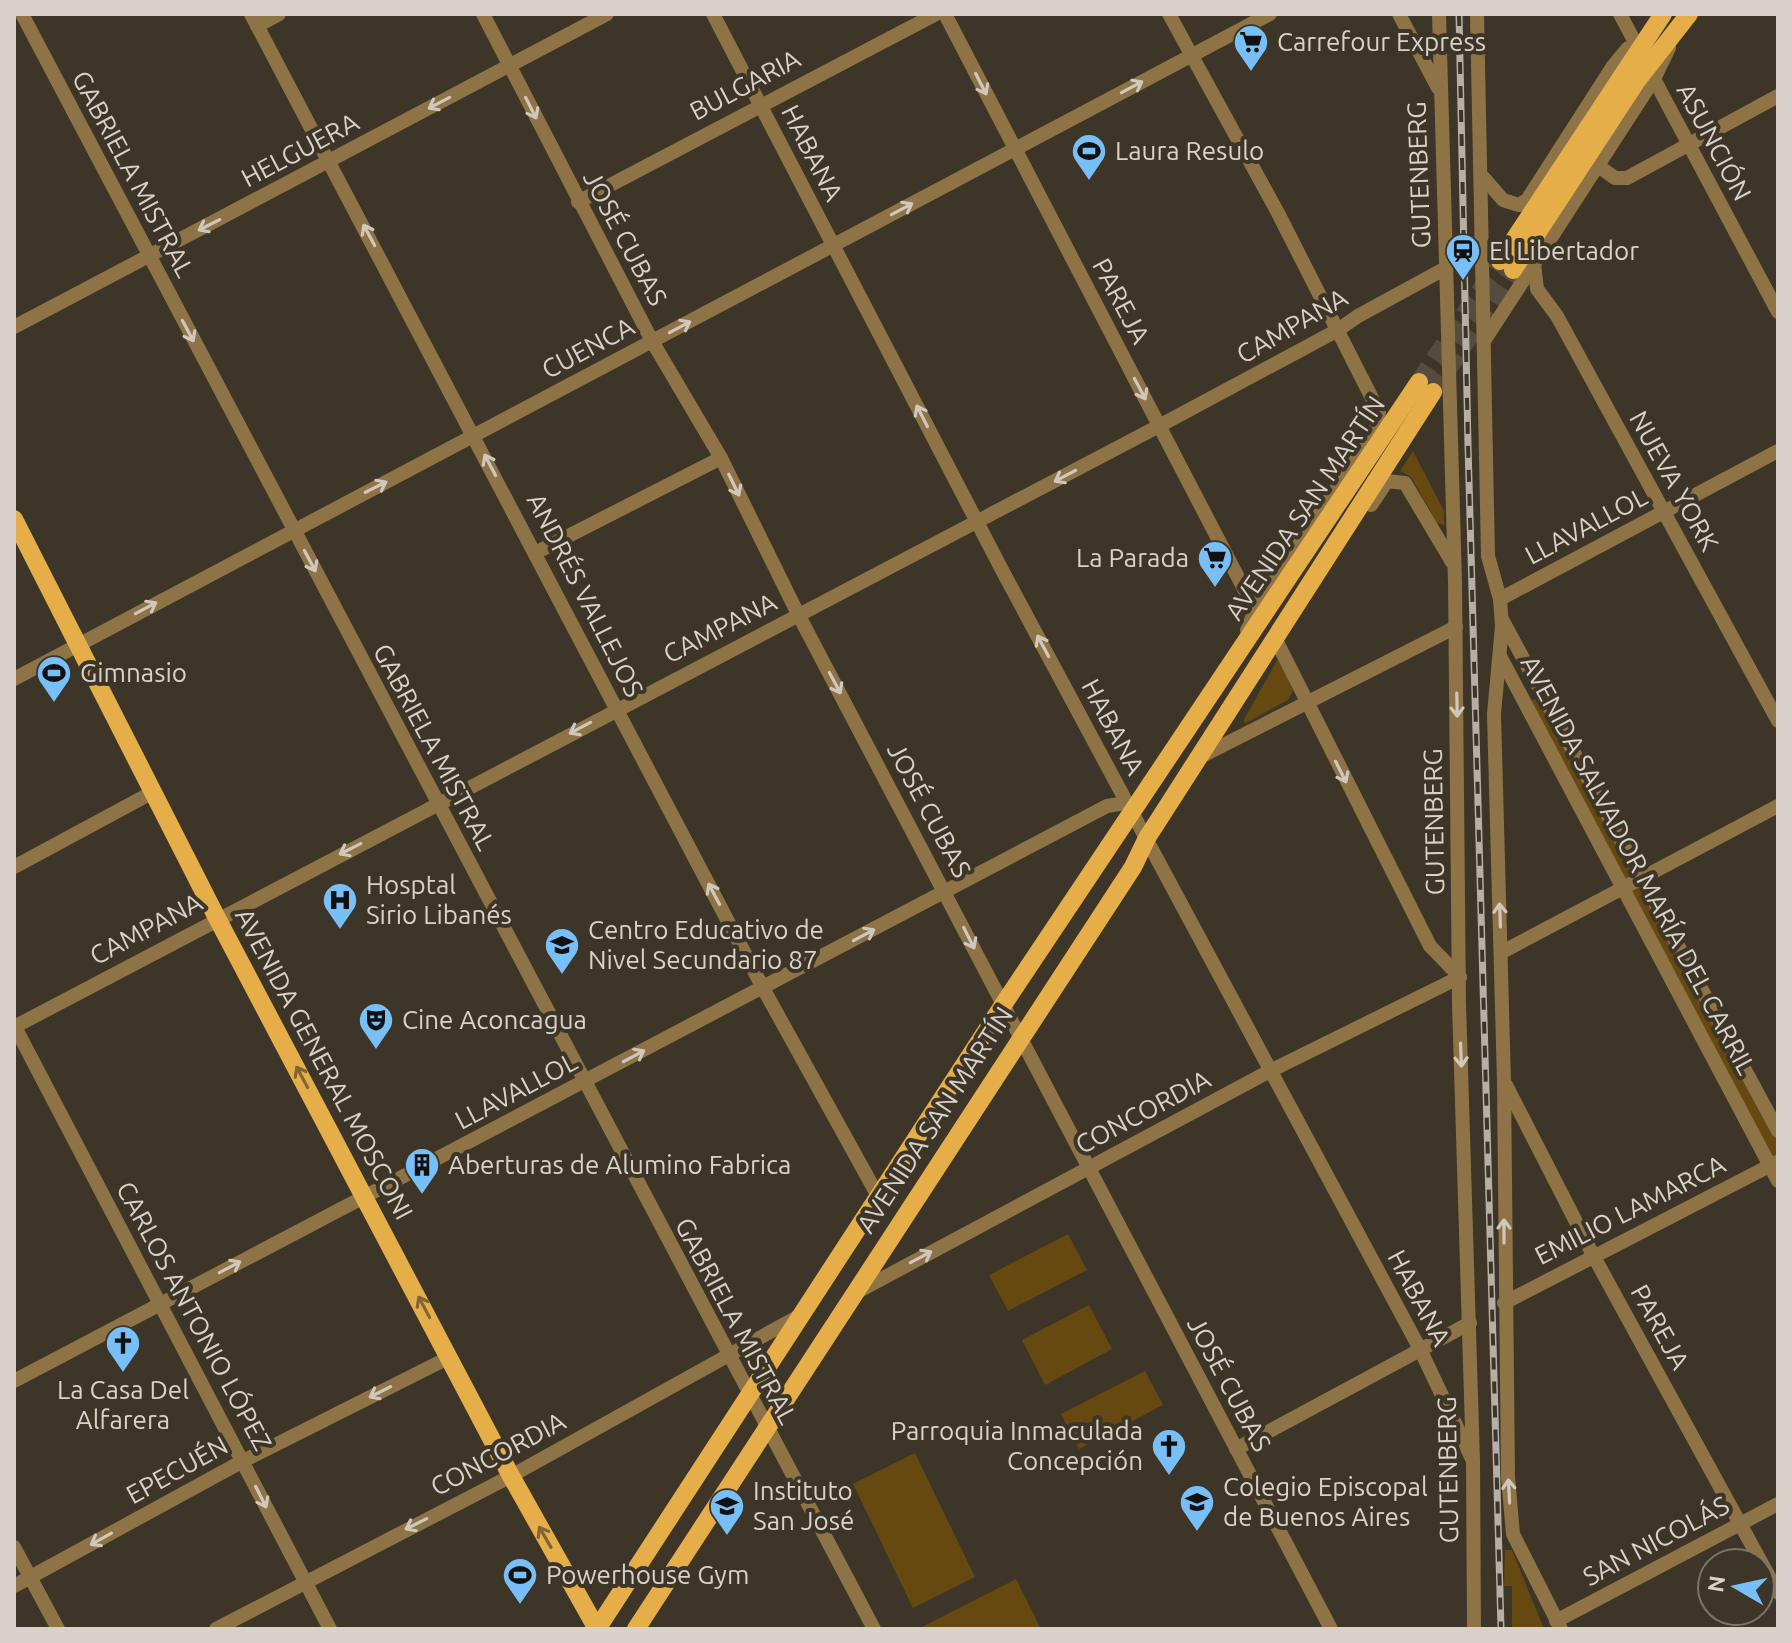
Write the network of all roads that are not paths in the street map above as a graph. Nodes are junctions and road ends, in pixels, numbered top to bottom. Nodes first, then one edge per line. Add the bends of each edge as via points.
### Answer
1 (22, 14) edge
2 (279, 14) edge
3 (483, 14) edge
4 (607, 14) edge
5 (713, 14) edge
6 (936, 14) edge
7 (945, 14) edge
8 (1169, 14) edge
9 (1270, 14) edge
10 (1399, 14) edge
11 (1439, 14) edge
12 (1477, 14) edge
13 (1620, 14) edge
14 (1663, 14) edge
15 (254, 20) edge
16 (1684, 21) edge
17 (1638, 48) junction
18 (1191, 55) junction
19 (510, 65) junction
20 (1654, 79) junction
21 (1440, 91) junction
22 (1778, 96) edge
23 (760, 104) junction
24 (1687, 143) junction
25 (1014, 149) junction
26 (331, 162) junction
27 (1597, 165) junction
28 (1483, 177) junction
29 (578, 202) junction
30 (833, 245) junction
31 (149, 256) junction
32 (1534, 263) junction
33 (1446, 268) junction
34 (1778, 312) edge
35 (14, 327) edge
36 (1338, 330) junction
37 (652, 341) junction
38 (1483, 341) junction
39 (1159, 426) junction
40 (475, 436) junction
41 (1778, 451) edge
42 (721, 458) junction
43 (1662, 513) junction
44 (14, 519) edge
45 (977, 522) junction
46 (294, 530) junction
47 (537, 552) junction
48 (1453, 564) junction
49 (1500, 599) junction
50 (1255, 610) junction
51 (798, 614) junction
52 (1501, 618) junction
53 (1456, 627) junction
54 (1275, 638) junction
55 (77, 645) junction
56 (1500, 656) junction
57 (1234, 662) junction
58 (14, 679) edge
59 (1306, 702) junction
60 (617, 708) junction
61 (1778, 721) edge
62 (1198, 758) junction
63 (153, 792) junction
64 (437, 804) junction
65 (1778, 806) edge
66 (1129, 808) junction
67 (1147, 838) junction
68 (14, 867) edge
69 (1644, 878) junction
70 (1623, 888) junction
71 (945, 891) junction
72 (217, 918) junction
73 (1502, 952) junction
74 (1460, 977) junction
75 (763, 988) junction
76 (1003, 1005) junction
77 (14, 1026) edge
78 (1021, 1037) junction
79 (1268, 1072) junction
80 (584, 1082) junction
81 (1504, 1082) junction
82 (1778, 1131) edge
83 (1774, 1163) edge
84 (1089, 1167) junction
85 (1778, 1181) edge
86 (365, 1196) junction
87 (878, 1196) junction
88 (1593, 1255) junction
89 (852, 1294) junction
90 (161, 1303) junction
91 (1504, 1303) junction
92 (799, 1316) junction
93 (1470, 1323) junction
94 (1420, 1349) junction
95 (450, 1357) junction
96 (728, 1358) junction
97 (14, 1381) edge
98 (749, 1397) junction
99 (765, 1428) junction
100 (1236, 1449) junction
101 (243, 1461) junction
102 (1473, 1461) junction
103 (511, 1476) junction
104 (1778, 1504) edge
105 (1741, 1522) junction
106 (14, 1547) edge
107 (30, 1578) junction
108 (305, 1581) junction
109 (14, 1586) edge
110 (1778, 1593) edge
111 (1558, 1626) edge
112 (58, 1629) edge
113 (216, 1629) edge
114 (330, 1629) edge
115 (597, 1629) edge
116 (636, 1629) edge
117 (874, 1629) edge
118 (1331, 1629) edge
119 (1474, 1629) edge

1 - 31 street, GABRIELA MISTRAL
2 - 15 street
3 - 19 street, JOSÉ CUBAS
4 - 19 street, HELGUERA
5 - 23 street, HABANA
6 - 23 street, BULGARIA
7 -> 25 street, PAREJA
8 - 18 street
9 - 18 street, CUENCA
10 - 21 street
11 - 21 street, GUTENBERG
12 - 28 street
13 - 17 street
14 - 17 main road
15 - 26 street, ANDRÉS VALLEJOS
16 - 17 main road via 1507,266
16 - 20 street
17 - 28 street via 1628,48 1613,66 1524,203 1503,200
25 -> 18 street, CUENCA
18 - 36 street
19 -> 26 street, HELGUERA
19 -> 29 street, JOSÉ CUBAS
20 - 24 street, ASUNCIÓN
20 - 27 street
21 - 33 street, GUTENBERG
22 - 24 street
23 - 29 street, BULGARIA
23 - 30 street, HABANA
24 - 27 street via 1627,178 1615,178
24 - 34 street, ASUNCIÓN
30 -> 25 street, CUENCA
25 -> 39 street, PAREJA
26 -> 31 street, HELGUERA
40 -> 26 street, ANDRÉS VALLEJOS
27 - 32 street
28 - 38 street
29 - 37 street, JOSÉ CUBAS
37 -> 30 street, CUENCA
45 -> 30 street, HABANA
31 - 35 street, HELGUERA
31 -> 46 street, GABRIELA MISTRAL
32 - 38 street
32 - 43 street, NUEVA YORK via 1537,289 1557,316
33 - 36 street, CAMPANA
33 - 48 street, GUTENBERG
36 - 39 street, CAMPANA
36 - 50 street, AVENIDA SAN MARTÍN via 1376,403 1379,421
37 - 40 street, CUENCA
37 - 42 street, JOSÉ CUBAS
38 - 49 street via 1488,556
39 -> 45 street, CAMPANA
39 - 50 street, PAREJA
46 -> 40 street, CUENCA
47 -> 40 street, ANDRÉS VALLEJOS
41 - 43 street, LLAVALLOL
42 - 47 street
42 -> 51 street, JOSÉ CUBAS
43 - 49 street, LLAVALLOL
43 - 61 street, NUEVA YORK
44 - 55 main road, AVENIDA GENERAL MOSCONI
45 - 51 street, CAMPANA
66 -> 45 street, HABANA
55 -> 46 street, CUENCA
46 -> 64 street, GABRIELA MISTRAL
47 - 60 street, ANDRÉS VALLEJOS
48 - 53 street, GUTENBERG
48 - 54 street, AVENIDA SAN MARTÍN via 1409,487 1387,481 1297,616
49 - 52 street
50 - 57 street, AVENIDA SAN MARTÍN
51 - 60 street, CAMPANA
51 -> 71 street, JOSÉ CUBAS
52 - 56 street
52 - 69 street, AVENIDA SALVADOR MARÍA DEL CARRIL
53 - 59 street
53 -> 74 street, GUTENBERG
54 - 57 main road, AVENIDA SAN MARTÍN via 1426,387
54 - 59 street
54 - 62 main road, AVENIDA SAN MARTÍN
55 - 58 street, CUENCA
55 - 63 main road, AVENIDA GENERAL MOSCONI
56 - 70 street, AVENIDA SALVADOR MARÍA DEL CARRIL
73 -> 56 street via 1494,714
57 - 66 main road, AVENIDA SAN MARTÍN
59 - 62 street
59 -> 74 street via 1430,946
60 -> 64 street, CAMPANA
75 -> 60 street, ANDRÉS VALLEJOS
62 - 67 main road, AVENIDA SAN MARTÍN
63 - 68 street
63 - 72 main road, AVENIDA GENERAL MOSCONI
64 -> 72 street, CAMPANA
64 - 80 street, GABRIELA MISTRAL
65 - 69 street
66 - 67 street, HABANA
66 - 71 street, LLAVALLOL via 1107,806
66 - 76 main road, AVENIDA SAN MARTÍN
67 - 78 main road, AVENIDA SAN MARTÍN
67 - 79 street, HABANA
69 - 70 street
69 - 82 street, AVENIDA SALVADOR MARÍA DEL CARRIL
70 - 73 street
70 - 83 street, AVENIDA SALVADOR MARÍA DEL CARRIL
75 -> 71 street, LLAVALLOL
71 -> 76 street, JOSÉ CUBAS
72 - 77 street, CAMPANA
86 -> 72 main road, AVENIDA GENERAL MOSCONI
73 - 81 street
74 - 79 street, CONCORDIA
74 -> 93 street, GUTENBERG
80 -> 75 street, LLAVALLOL
75 - 87 street, ANDRÉS VALLEJOS
76 - 78 street, JOSÉ CUBAS
76 - 87 main road, AVENIDA SAN MARTÍN
77 - 90 street, CARLOS ANTONIO LÓPEZ
78 - 84 street, JOSÉ CUBAS
78 - 89 main road, AVENIDA SAN MARTÍN
79 - 84 street, CONCORDIA
79 - 94 street, HABANA
80 - 86 street, LLAVALLOL
80 - 96 street, GABRIELA MISTRAL
81 - 88 street, PAREJA
91 -> 81 street
83 - 85 street, AVENIDA SALVADOR MARÍA DEL CARRIL
83 - 88 street, EMILIO LAMARCA
89 -> 84 street, CONCORDIA
84 - 100 street, JOSÉ CUBAS
90 -> 86 street, LLAVALLOL
95 -> 86 main road, AVENIDA GENERAL MOSCONI
87 - 92 main road, AVENIDA SAN MARTÍN
88 - 91 street, EMILIO LAMARCA
88 - 105 street, PAREJA
89 - 99 main road, AVENIDA SAN MARTÍN
90 - 97 street, LLAVALLOL
90 - 101 street, CARLOS ANTONIO LÓPEZ
111 -> 91 street via 1511,1523
92 - 96 street, CONCORDIA
92 - 98 main road, AVENIDA SAN MARTÍN
93 - 94 street
93 - 102 street, GUTENBERG
94 - 100 street
94 - 102 street, HABANA
95 -> 101 street, EPECUÉN
95 - 103 main road, AVENIDA GENERAL MOSCONI
96 - 98 street, GABRIELA MISTRAL
96 - 103 street, CONCORDIA
98 - 99 street, GABRIELA MISTRAL
98 - 115 main road, AVENIDA SAN MARTÍN
99 - 116 main road, AVENIDA SAN MARTÍN
99 - 117 street, GABRIELA MISTRAL
100 - 118 street, JOSÉ CUBAS
101 -> 107 street, EPECUÉN
101 -> 108 street, CARLOS ANTONIO LÓPEZ
102 - 119 street, GUTENBERG
103 -> 108 street, CONCORDIA
115 -> 103 main road, AVENIDA GENERAL MOSCONI
104 - 105 street, SAN NICOLÁS
105 - 110 street, PAREJA
105 - 111 street, SAN NICOLÁS
106 - 107 street
107 - 109 street, EPECUÉN
107 - 112 street
108 - 113 street, CONCORDIA
108 - 114 street, CARLOS ANTONIO LÓPEZ

